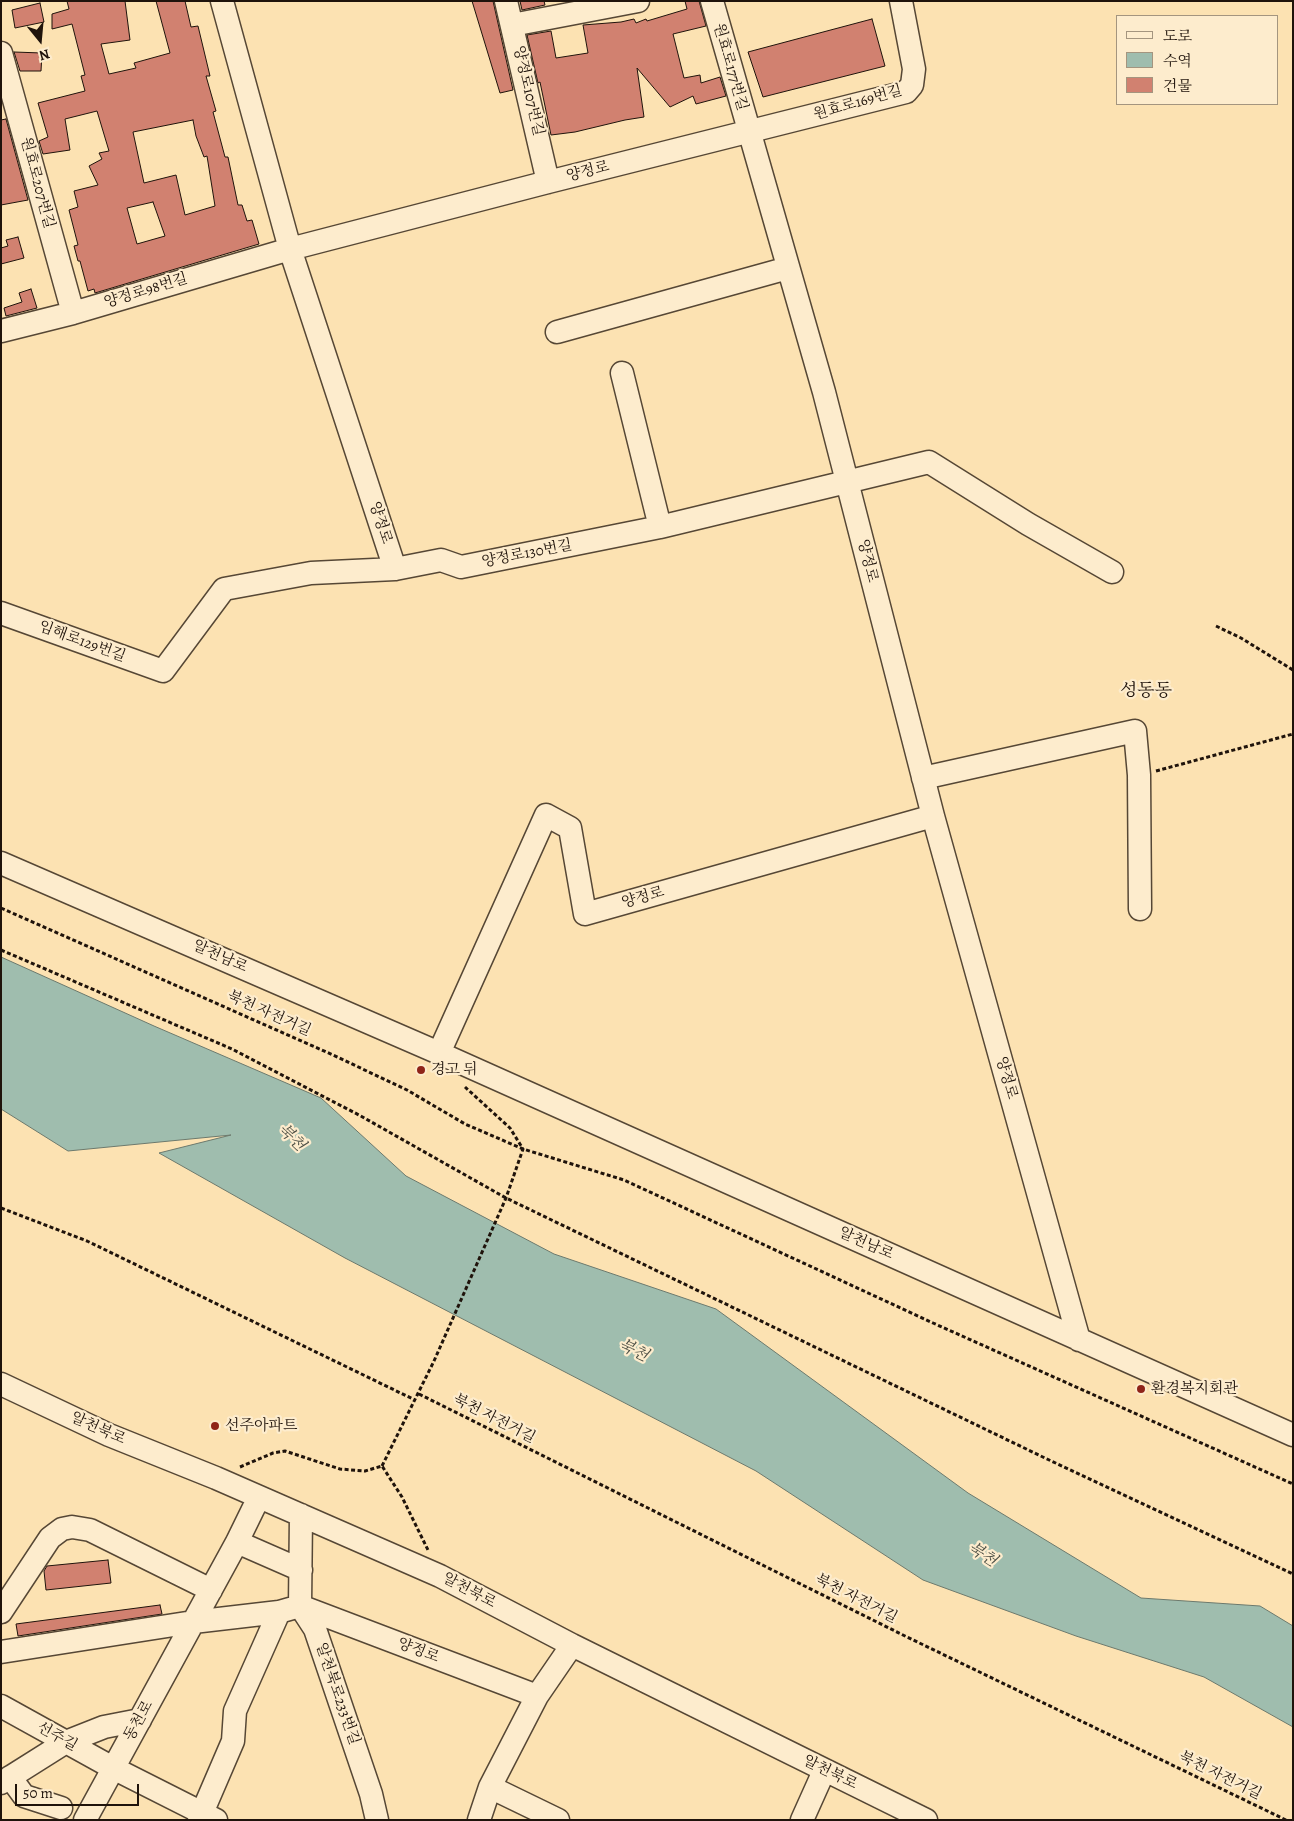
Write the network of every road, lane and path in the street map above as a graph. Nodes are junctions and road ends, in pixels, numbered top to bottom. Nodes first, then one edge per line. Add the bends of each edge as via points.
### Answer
1 (222, 1) edge
2 (506, 1) edge
3 (638, 1) edge
4 (712, 1) edge
5 (901, 1) edge
6 (512, 25) junction
7 (1, 53) edge
8 (749, 132) junction
9 (548, 182) junction
10 (290, 249) junction
11 (788, 268) junction
12 (73, 313) junction
13 (1, 331) edge
14 (557, 332) dead end
15 (622, 373) dead end
16 (848, 481) junction
17 (660, 527) junction
18 (395, 569) junction
19 (1112, 572) dead end
20 (1, 613) edge
21 (1216, 626) dead end
22 (1293, 670) edge
23 (163, 671) joint
24 (1293, 734) edge
25 (1139, 775) junction
26 (923, 778) junction
27 (933, 816) junction
28 (1, 863) edge
29 (1, 908) edge
30 (1140, 909) dead end
31 (1, 950) edge
32 (439, 1053) junction
33 (462, 1082) dead end
34 (523, 1149) junction
35 (506, 1198) junction
36 (1, 1208) edge
37 (1079, 1340) junction
38 (1, 1384) edge
39 (418, 1394) junction
40 (415, 1400) junction
41 (1293, 1435) edge
42 (382, 1466) junction
43 (216, 1478) junction
44 (1293, 1484) edge
45 (260, 1497) junction
46 (301, 1515) junction
47 (237, 1542) junction
48 (301, 1570) junction
49 (1293, 1574) edge
50 (440, 1576) junction
51 (211, 1590) junction
52 (300, 1606) junction
53 (1, 1612) edge
54 (279, 1612) junction
55 (193, 1622) junction
56 (572, 1645) junction
57 (1, 1652) edge
58 (537, 1696) junction
59 (1, 1706) edge
60 (140, 1720) junction
61 (66, 1742) junction
62 (113, 1768) junction
63 (824, 1771) junction
64 (6, 1780) edge
65 (490, 1787) junction
66 (61, 1808) dead end
67 (206, 1817) edge
68 (85, 1820) edge
69 (378, 1820) edge
70 (479, 1820) edge
71 (558, 1820) edge
72 (802, 1820) edge
73 (926, 1820) edge
74 (1286, 1820) edge

1 - 10 street, 양정로
2 - 6 street, 양정로107번길
3 - 6 street
4 - 8 street, 원효로177번길
5 - 8 street, 원효로169번길 via 914,69 912,85 906,92
6 - 9 street, 양정로107번길
7 - 12 street, 원효로207번길
8 - 9 street, 양정로
8 - 11 street, 양정로
9 - 10 street, 양정로
10 - 12 street, 양정로98번길
10 - 18 street, 양정로
11 - 14 street
11 - 16 street, 양정로
12 - 13 street, 양정로98번길
15 - 17 street
16 - 17 street, 양정로130번길
16 - 19 street via 928,462
16 - 26 street, 양정로
17 - 18 street, 양정로130번길 via 460,567 441,560
18 - 23 street, 양정로130번길 via 311,573 224,589
20 - 23 street, 임해로129번길
21 - 22 path
24 - 25 path
25 - 26 street via 1135,731
25 - 30 street
26 - 27 street, 양정로
27 - 32 street, 양정로 via 584,914 570,828 546,814
27 - 37 street, 양정로
28 - 32 street, 알천남로
29 - 34 path, 북천 자전거길 via 342,1059 407,1090 465,1124
31 - 35 path via 232,1049 359,1115
32 - 37 street, 알천남로
33 - 34 path via 510,1128
34 - 35 path
34 - 44 path, 북천 자전거길 via 624,1180
35 - 39 path
35 - 49 path
36 - 40 path via 87,1241
37 - 41 street, 알천남로
38 - 43 street, 알천북로 via 109,1435
39 - 40 path
39 - 74 path, 북천 자전거길 via 914,1641
40 - 42 path
42 - 43 path via 365,1471 340,1469 285,1451 273,1453
42 - 50 path via 402,1496
43 - 45 street, 알천북로
45 - 46 street, 알천북로
45 - 47 street, 동천로
46 - 48 street
46 - 50 street, 알천북로
47 - 48 street
47 - 51 street, 동천로
48 - 52 street
50 - 56 street, 알천북로
51 - 53 street via 90,1530 72,1526 62,1528 50,1538
51 - 55 street, 동천로
52 - 54 street
52 - 58 street, 양정로
52 - 69 street, 알천북로233번길 via 315,1629
54 - 55 street
54 - 67 street via 235,1711 233,1741
55 - 57 street
55 - 60 street, 동천로
56 - 58 street
56 - 63 street, 알천북로
58 - 65 street
59 - 61 street, 선주길
60 - 61 street via 104,1727
60 - 62 street, 동천로
61 - 62 street, 선주길
61 - 64 street
62 - 67 street, 선주길
62 - 68 street, 동천로
63 - 72 street
63 - 73 street, 알천북로
64 - 66 street via 24,1796
65 - 70 street
65 - 71 street

